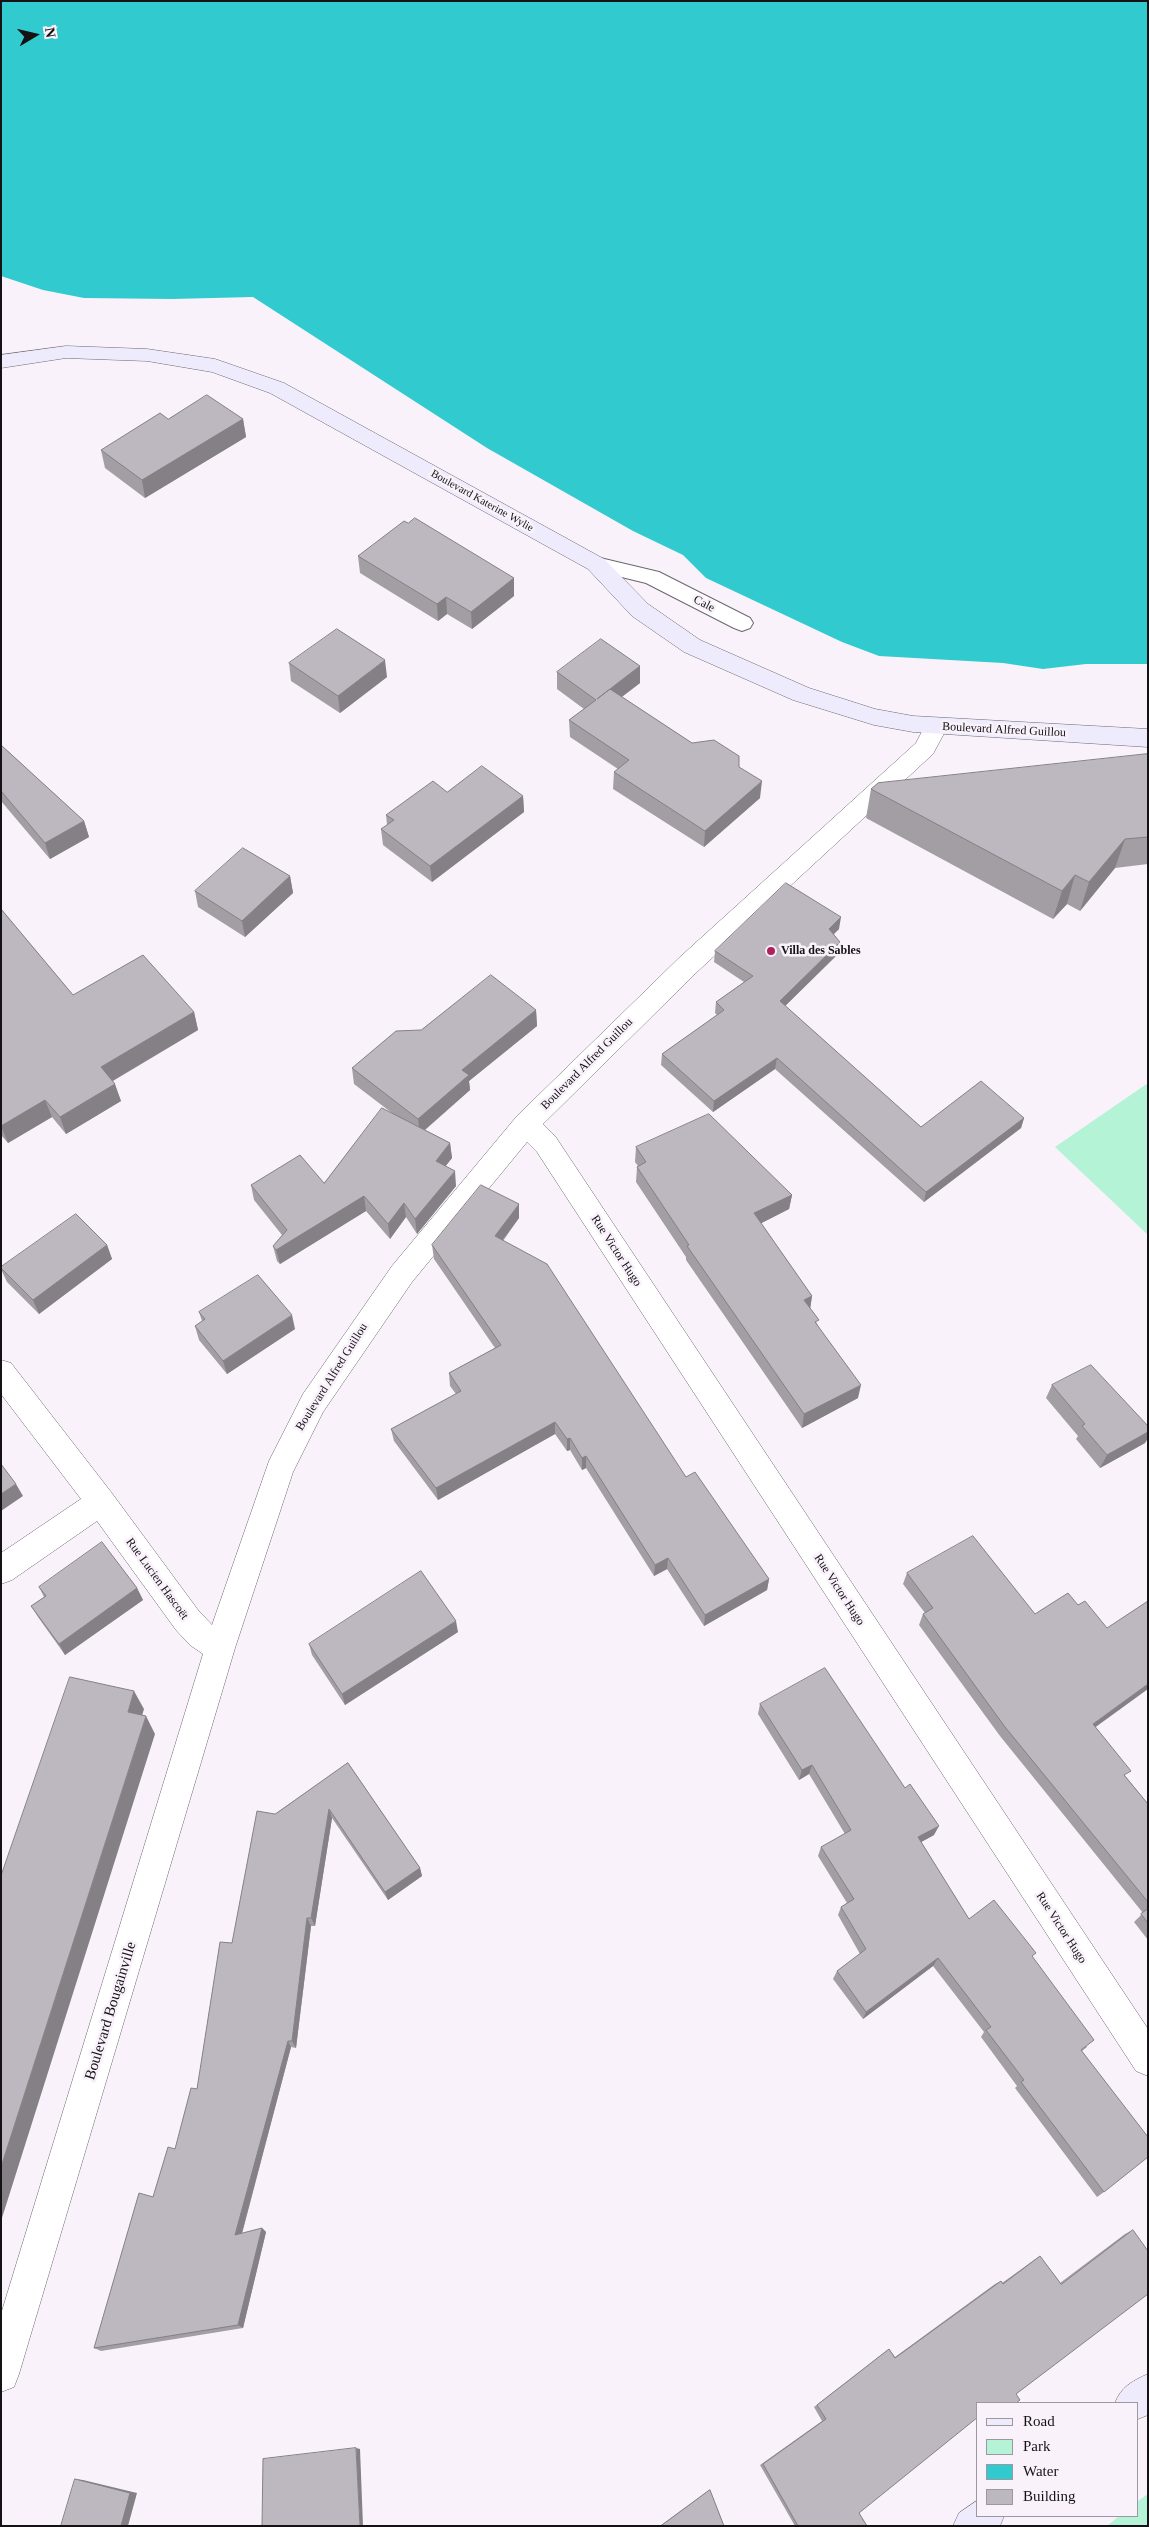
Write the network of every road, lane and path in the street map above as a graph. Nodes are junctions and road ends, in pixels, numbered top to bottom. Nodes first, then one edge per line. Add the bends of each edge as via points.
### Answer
1 (1, 362) edge
2 (596, 564) junction
3 (742, 623) dead end
4 (936, 726) junction
5 (1148, 738) edge
6 (526, 1124) junction
7 (1, 1372) edge
8 (101, 1502) junction
9 (1, 1570) edge
10 (220, 1648) junction
11 (1148, 2059) edge
12 (1, 2374) edge
13 (1148, 2392) edge
14 (1134, 2402) edge
15 (984, 2517) edge
16 (972, 2526) edge

1 - 2 street, Boulevard Katerine Wylie via 66,352 147,355 214,366 277,388
2 - 3 lane, Cale via 652,577
2 - 4 street, Boulevard Katerine Wylie via 640,610 692,646 750,674 874,717
4 - 5 street, Boulevard Alfred Guillou
4 - 6 street, Boulevard Alfred Guillou via 925,748 689,964
6 - 10 street, Boulevard Alfred Guillou via 402,1274 313,1403 279,1470
6 - 11 street, Rue Victor Hugo via 551,1152
7 - 8 street, Rue Lucien Hascoët
8 - 9 street
8 - 10 street, Rue Lucien Hascoët via 186,1620
10 - 12 street, Boulevard Bougainville
13 - 14 street
15 - 16 street

